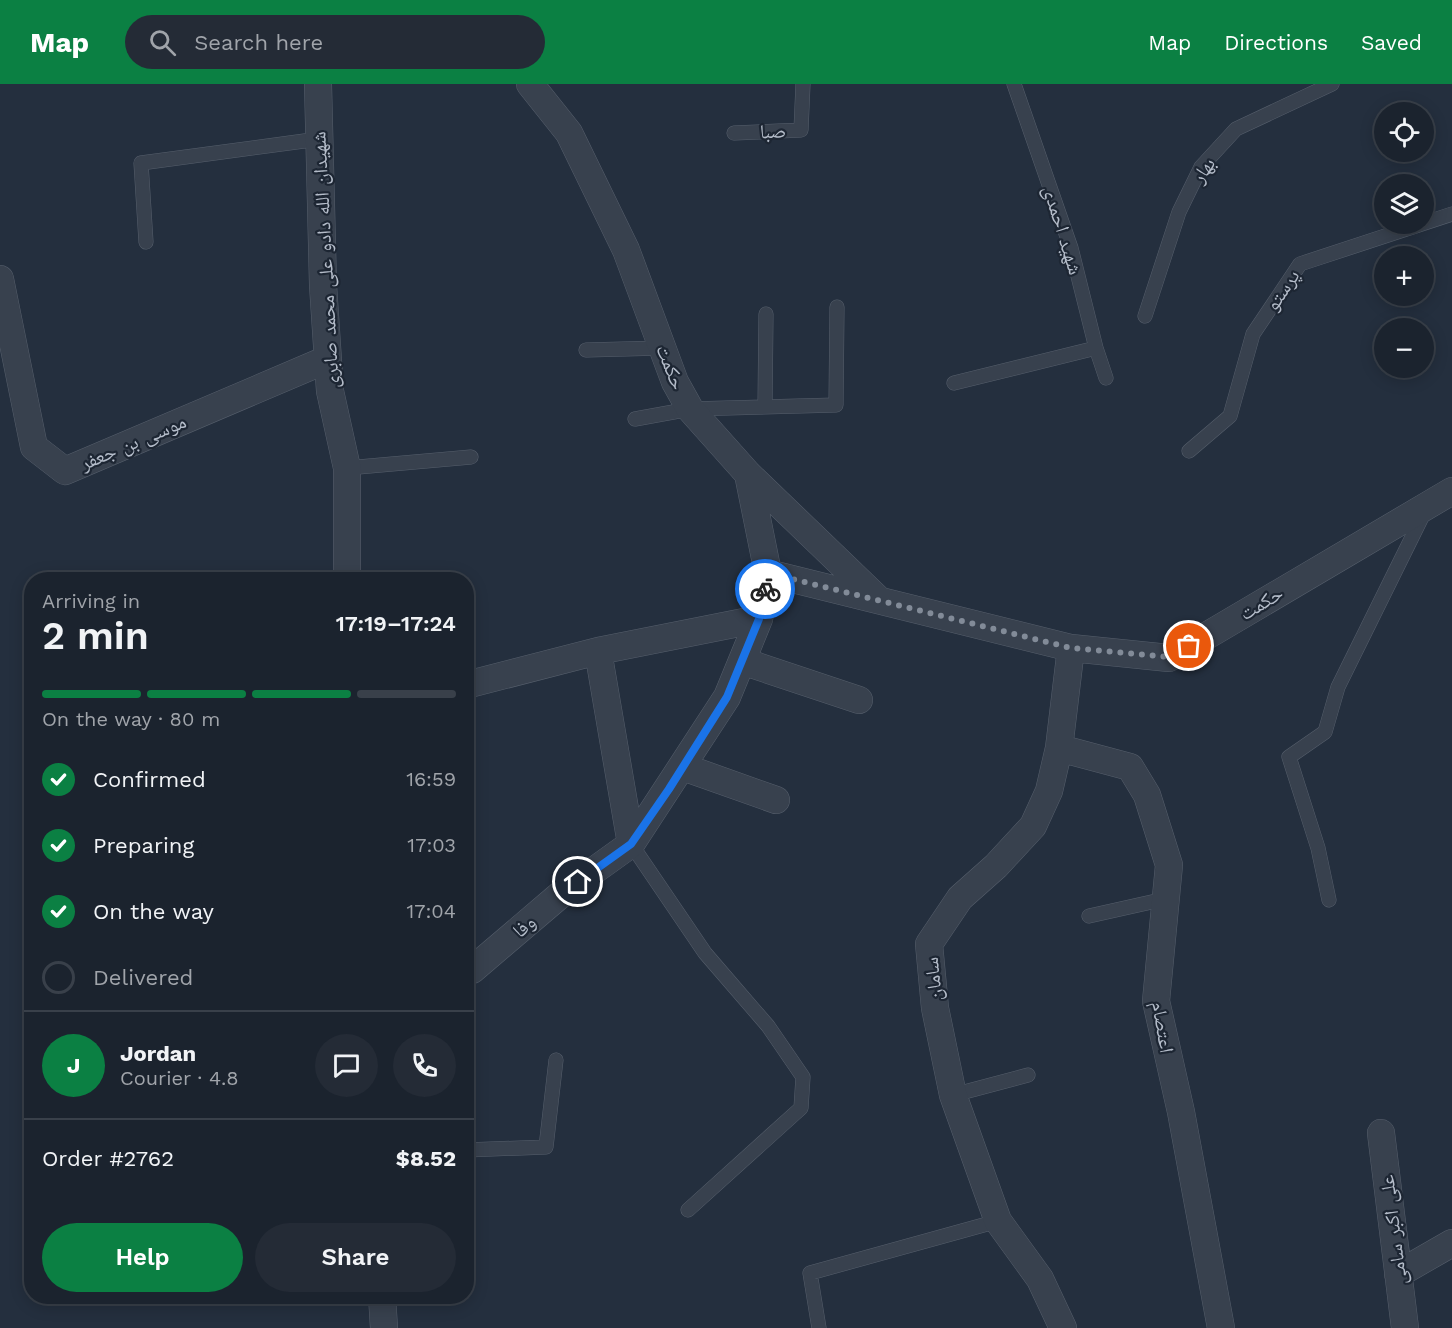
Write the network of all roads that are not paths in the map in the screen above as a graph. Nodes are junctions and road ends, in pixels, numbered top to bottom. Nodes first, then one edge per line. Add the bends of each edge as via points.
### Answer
1 (318, 84) edge
2 (530, 84) edge
3 (803, 84) edge
4 (1014, 84) edge
5 (1332, 84) edge
6 (734, 133) dead end
7 (319, 140) junction
8 (1452, 214) edge
9 (146, 242) dead end
10 (2, 289) edge
11 (837, 307) dead end
12 (766, 314) dead end
13 (1145, 316) dead end
14 (662, 348) junction
15 (1096, 348) junction
16 (586, 350) dead end
17 (328, 359) junction
18 (1106, 378) dead end
19 (954, 383) dead end
20 (765, 407) junction
21 (690, 409) junction
22 (635, 419) dead end
23 (1189, 451) dead end
24 (471, 457) dead end
25 (347, 468) junction
26 (748, 474) junction
27 (1452, 491) edge
28 (1428, 503) junction
29 (347, 572) edge
30 (768, 573) junction
31 (882, 601) junction
32 (759, 619) junction
33 (1071, 648) junction
34 (598, 651) junction
35 (742, 661) junction
36 (474, 683) edge
37 (859, 700) dead end
38 (1059, 748) junction
39 (683, 766) junction
40 (776, 800) dead end
41 (631, 844) junction
42 (1165, 899) junction
43 (1329, 900) dead end
44 (1089, 916) dead end
45 (474, 968) edge
46 (556, 1060) dead end
47 (1028, 1075) dead end
48 (953, 1095) junction
49 (1381, 1133) dead end
50 (474, 1150) edge
51 (688, 1210) dead end
52 (998, 1221) junction
53 (1452, 1243) edge
54 (1398, 1274) junction
55 (382, 1304) edge
56 (384, 1328) edge
57 (819, 1328) edge
58 (1063, 1328) edge
59 (1221, 1328) edge
60 (1405, 1328) edge

1 - 7 street, شهیدان الله دادو علی محمد صابری
2 - 14 street, حکمت via 569,133 626,250
3 - 6 lane, صبا via 801,130
4 - 15 lane, شهید احمدی via 1071,248
5 - 13 lane, بهار via 1236,129 1201,166 1179,212
7 - 9 lane via 141,163
7 - 17 street, شهیدان الله دادو علی محمد صابری
8 - 23 lane, پرستو via 1300,264 1253,334 1230,416
10 - 17 street, موسی بن جعفر via 34,447 65,471
11 - 20 lane via 836,405
12 - 20 lane
14 - 16 lane
14 - 21 street, حکمت
15 - 18 lane, شهید احمدی
15 - 19 lane
17 - 25 street, شهیدان الله دادو علی محمد صابری via 330,392
20 - 21 lane
21 - 22 lane
21 - 26 street, حکمت
24 - 25 lane
25 - 29 street, شهیدان الله دادو علی محمد صابری
26 - 30 street, وفا
26 - 31 street, حکمت
27 - 28 street, حکمت
28 - 33 street, حکمت via 1169,657
28 - 43 lane via 1338,687 1325,732 1289,757 1318,848
30 - 31 street, حکمت
30 - 32 street, وفا
31 - 33 street, حکمت
32 - 34 street
32 - 35 street, وفا
33 - 38 street, سامان
34 - 36 street
34 - 41 street
35 - 37 street
35 - 39 street, وفا via 727,697
38 - 42 street, اعتصام via 1130,766 1147,795 1169,865
38 - 48 street, سامان via 1049,791 1033,826 960,898 929,944 935,1008
39 - 40 street
39 - 41 street, وفا
41 - 45 street, وفا via 560,895
41 - 51 lane via 705,953 768,1026 803,1077 801,1108
42 - 44 lane
42 - 59 street, اعتصام via 1156,1001
46 - 50 lane via 546,1147
47 - 48 lane
48 - 52 street, سامان
49 - 54 street, علی اکبر سامی
52 - 57 lane via 810,1274
52 - 58 street, سامان via 1040,1279
53 - 54 street
54 - 60 street, علی اکبر سامی
55 - 56 street

